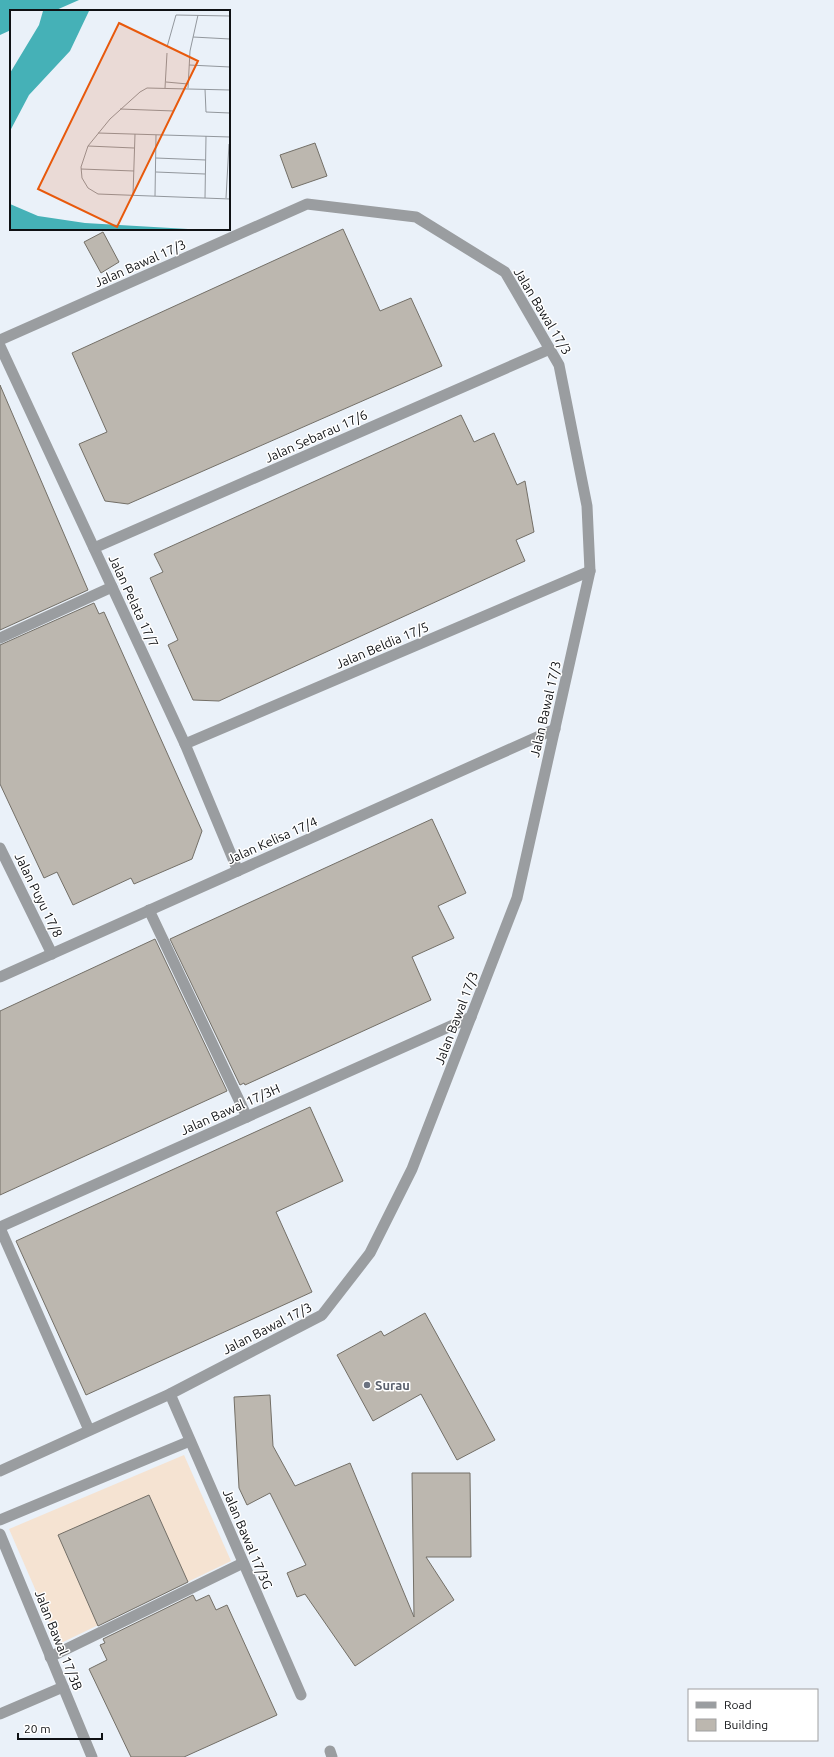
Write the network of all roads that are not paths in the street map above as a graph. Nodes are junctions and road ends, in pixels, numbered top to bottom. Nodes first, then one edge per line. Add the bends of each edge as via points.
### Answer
1 (0, 340) edge
2 (0, 346) edge
3 (550, 349) junction
4 (94, 548) junction
5 (590, 571) junction
6 (112, 587) junction
7 (0, 638) edge
8 (554, 729) junction
9 (185, 744) junction
10 (0, 848) edge
11 (238, 871) junction
12 (149, 910) junction
13 (52, 954) junction
14 (0, 977) edge
15 (471, 1017) junction
16 (247, 1117) junction
17 (0, 1227) edge
18 (170, 1394) junction
19 (89, 1430) junction
20 (190, 1441) junction
21 (0, 1471) edge
22 (0, 1520) edge
23 (0, 1534) edge
24 (243, 1563) junction
25 (50, 1657) junction
26 (63, 1687) junction
27 (301, 1695) dead end
28 (0, 1714) edge
29 (92, 1757) edge

1 - 3 street, Jalan Bawal 17/3 via 307,204 416,217 504,272
2 - 4 street, Jalan Pelata 17/7
3 - 4 street, Jalan Sebarau 17/6
3 - 5 street, Jalan Bawal 17/3 via 559,365 587,506
4 - 6 street, Jalan Pelata 17/7
5 - 8 street, Jalan Bawal 17/3
5 - 9 street, Jalan Beldia 17/5
6 - 7 street
6 - 9 street, Jalan Pelata 17/7
8 - 11 street, Jalan Kelisa 17/4
8 - 15 street, Jalan Bawal 17/3 via 517,898
9 - 11 street, Jalan Pelata 17/7
10 - 13 street, Jalan Puyu 17/8
11 - 12 street, Jalan Kelisa 17/4
12 - 13 street, Jalan Kelisa 17/4
12 - 16 street
13 - 14 street, Jalan Kelisa 17/4
15 - 16 street, Jalan Bawal 17/3H
15 - 18 street, Jalan Bawal 17/3 via 412,1169 370,1253 322,1315
16 - 17 street, Jalan Bawal 17/3H
17 - 19 street
18 - 19 street, Jalan Bawal 17/3
18 - 20 street, Jalan Bawal 17/3G
19 - 21 street, Jalan Bawal 17/3
20 - 22 street
20 - 24 street, Jalan Bawal 17/3G
23 - 25 street, Jalan Bawal 17/3B
24 - 25 street
24 - 27 street, Jalan Bawal 17/3G
25 - 26 street, Jalan Bawal 17/3B
26 - 28 street
26 - 29 street, Jalan Bawal 17/3B

